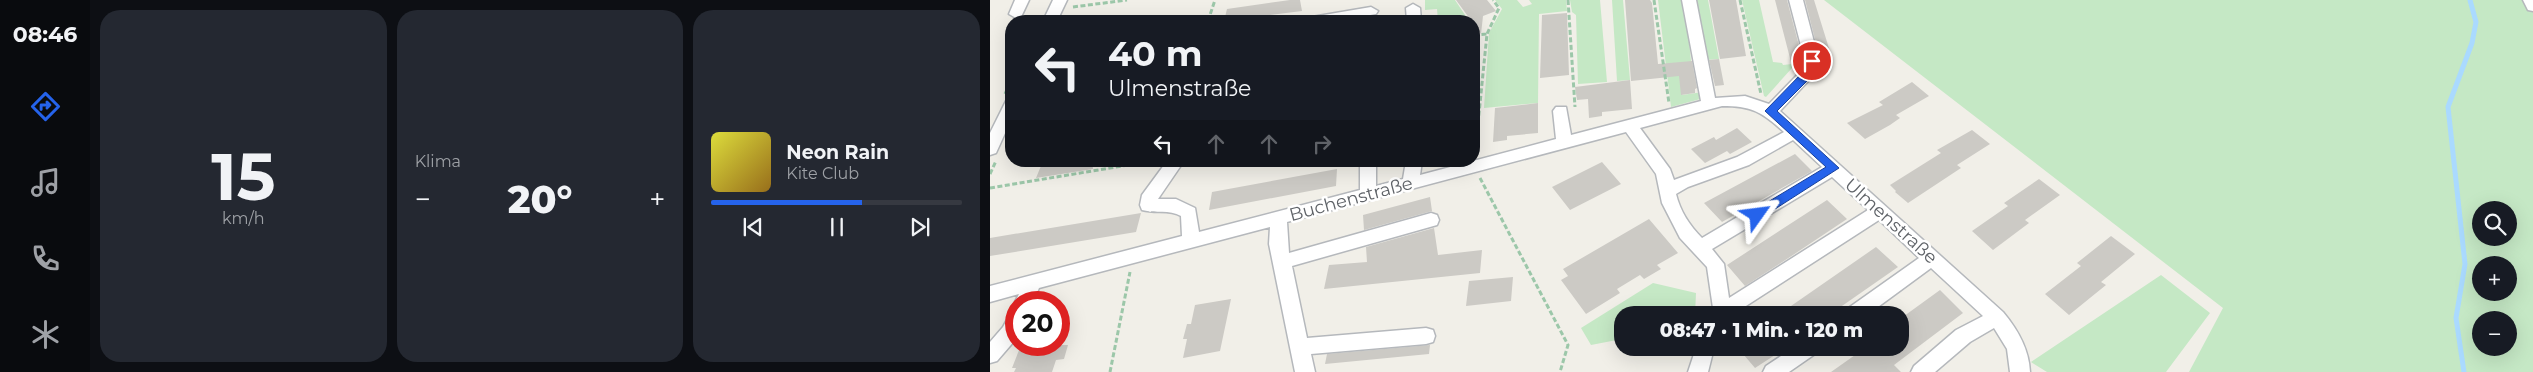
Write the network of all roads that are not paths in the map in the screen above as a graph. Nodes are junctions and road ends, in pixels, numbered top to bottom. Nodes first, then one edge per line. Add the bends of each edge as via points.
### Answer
1 (1022, 0) edge
2 (1688, 0) edge
3 (1796, 0) edge
4 (2530, 0) edge
5 (1064, 4) edge
6 (2533, 7) edge
7 (1371, 11) edge
8 (1016, 14) dead end
9 (1055, 15) edge
10 (1347, 15) edge
11 (1709, 105) junction
12 (1568, 111) road end
13 (1770, 111) junction
14 (1005, 118) edge
15 (1631, 127) junction
16 (1794, 133) junction
17 (1564, 144) junction
18 (990, 149) edge
19 (1480, 165) edge
20 (1172, 167) edge
21 (1368, 167) edge
22 (1413, 167) edge
23 (1474, 167) edge
24 (1834, 168) junction
25 (1410, 183) junction
26 (1668, 191) junction
27 (1368, 194) junction
28 (1880, 211) junction
29 (1279, 218) junction
30 (1431, 220) dead end
31 (1191, 242) junction
32 (1700, 248) junction
33 (1932, 258) junction
34 (1282, 262) junction
35 (1033, 283) junction
36 (1029, 291) edge
37 (990, 294) edge
38 (1722, 306) edge
39 (1732, 306) edge
40 (1865, 306) edge
41 (1997, 318) junction
42 (1426, 336) dead end
43 (1005, 338) edge
44 (1300, 347) junction
45 (990, 355) edge
46 (1703, 356) edge
47 (1796, 356) edge
48 (2020, 371) edge
49 (1305, 372) edge
50 (1698, 372) edge
51 (1773, 372) edge
52 (1921, 372) edge

1 - 8 street
2 - 11 street
3 - 13 street via 1812,61 1808,73
4 - 6 street
5 - 9 street
7 - 10 street
11 - 13 street, Buchenstraße via 1722,101 1745,101
11 - 15 street, Buchenstraße
12 - 17 street
13 - 16 street, Ulmenstraße
14 - 18 street
15 - 17 street, Buchenstraße
15 - 26 street via 1664,173
16 - 24 street, Ulmenstraße
16 - 26 street via 1743,161
17 - 19 street, Buchenstraße
20 - 31 street via 1148,200 1148,205 1176,205 1189,213
21 - 27 street
22 - 25 street
23 - 25 street, Buchenstraße
24 - 28 street, Ulmenstraße
24 - 32 street
25 - 27 street, Buchenstraße
26 - 32 street via 1670,203 1686,232
27 - 29 street, Buchenstraße
28 - 33 street, Ulmenstraße
28 - 39 street
29 - 31 street, Buchenstraße
29 - 34 street via 1278,244
30 - 34 street
31 - 35 street, Buchenstraße
32 - 38 street via 1715,264
33 - 40 street
33 - 41 street, Ulmenstraße
34 - 44 street
35 - 36 street
35 - 37 street, Buchenstraße
41 - 48 street, Ulmenstraße via 2011,334
41 - 52 street via 1963,336
42 - 44 street
43 - 45 street
44 - 49 street
46 - 50 street
47 - 51 street

